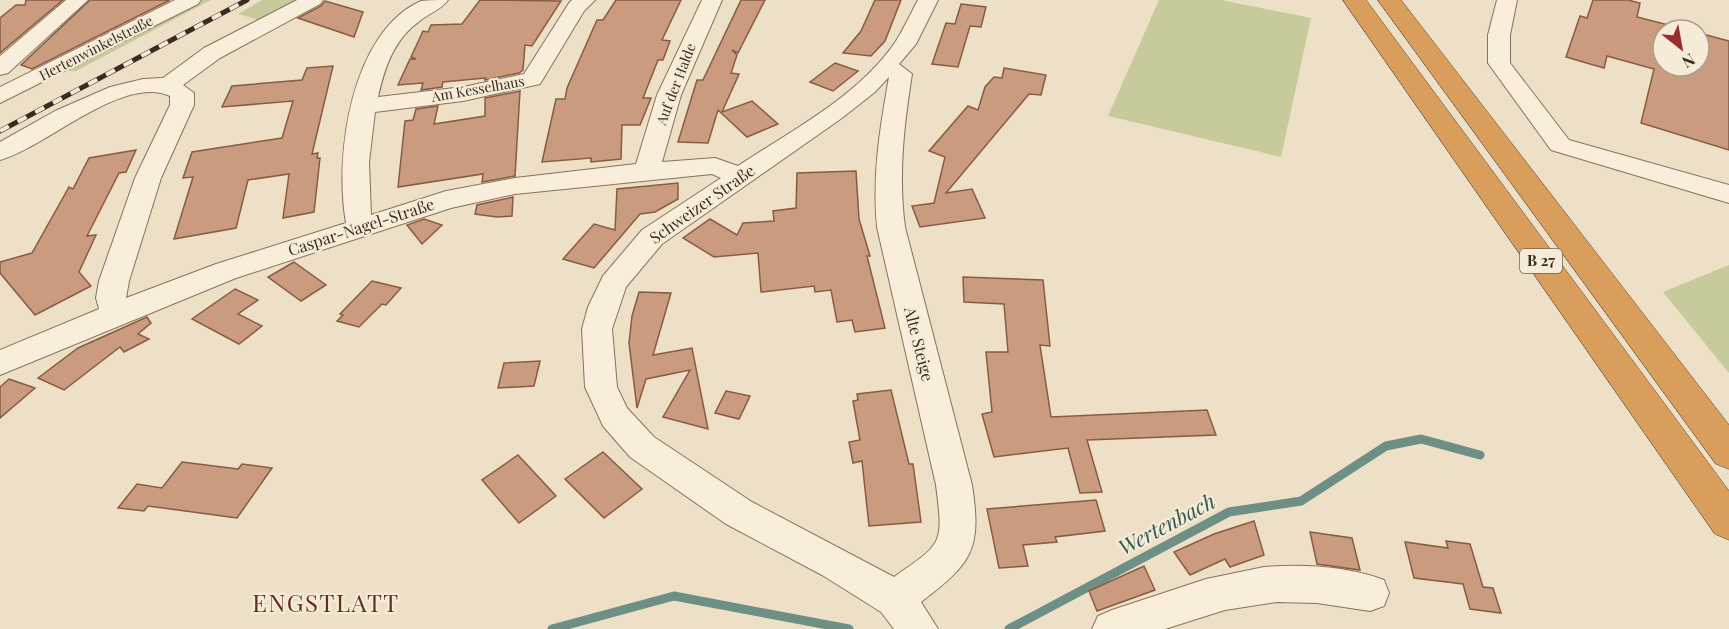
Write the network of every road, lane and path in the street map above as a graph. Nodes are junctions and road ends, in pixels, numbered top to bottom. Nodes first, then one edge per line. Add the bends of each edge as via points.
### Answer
1 (78, 0) edge
2 (191, 0) edge
3 (313, 0) edge
4 (396, 0) edge
5 (585, 0) edge
6 (712, 0) edge
7 (928, 0) edge
8 (1354, 0) edge
9 (1389, 0) edge
10 (1507, 0) edge
11 (430, 4) edge
12 (888, 67) junction
13 (0, 69) edge
14 (167, 86) junction
15 (0, 96) edge
16 (364, 106) junction
17 (0, 152) edge
18 (647, 171) junction
19 (739, 176) junction
20 (1729, 194) edge
21 (360, 226) junction
22 (115, 314) junction
23 (0, 363) edge
24 (1729, 453) edge
25 (1729, 522) edge
26 (1370, 593) dead end
27 (910, 619) edge
28 (1112, 629) edge

1 - 13 street
2 - 15 street, Hertenwinkelstraße
3 - 14 street via 212,53
4 - 11 street
5 - 16 street, Am Kesselhaus via 576,7 532,79 463,94
6 - 18 street, Auf der Halde via 669,95
7 - 12 street, Schweizer Straße
8 - 25 highway, B 27
9 - 24 highway, B 27
10 - 20 street via 1499,35 1499,63 1560,144
11 - 16 street via 392,34 382,49
12 - 19 street, Schweizer Straße via 834,113
12 - 27 street, Alte Steige via 901,74 891,133 887,194 891,227 960,523 958,543
14 - 17 street via 138,86 109,96
14 - 22 street via 182,93 182,105 148,178 114,281 111,298
16 - 21 street via 353,180
18 - 19 street, Caspar-Nagel-Straße via 715,166
18 - 21 street, Caspar-Nagel-Straße via 515,186 446,200
19 - 27 street, Schweizer Straße via 652,237 614,283 597,329 602,387 615,417 642,447 739,513 835,563
21 - 22 street, Caspar-Nagel-Straße
22 - 23 street, Caspar-Nagel-Straße
26 - 28 street via 1324,585 1265,585 1221,594

